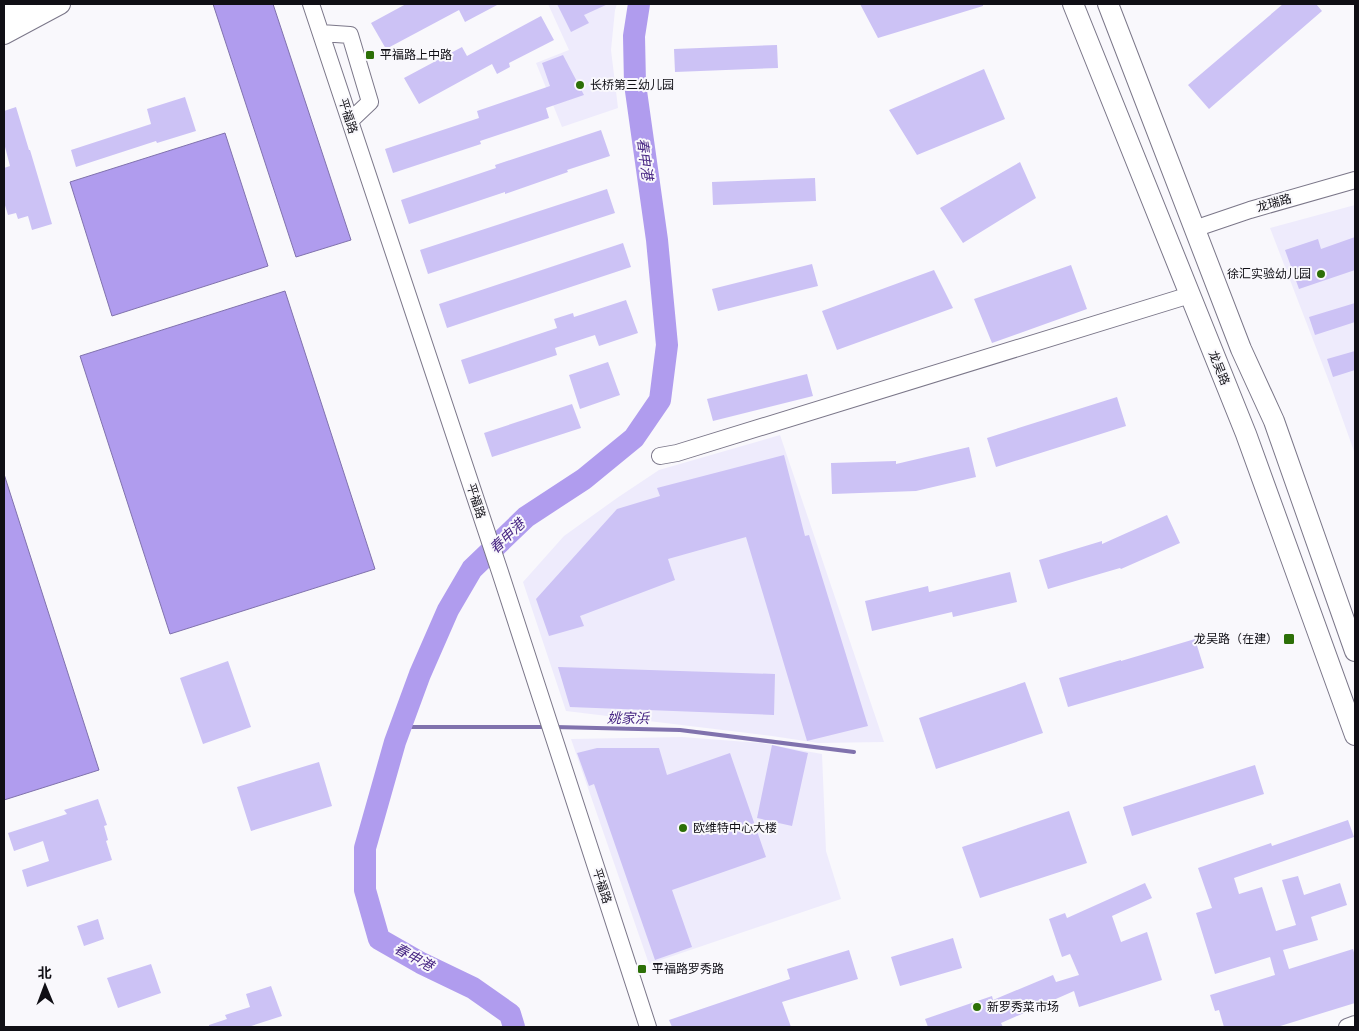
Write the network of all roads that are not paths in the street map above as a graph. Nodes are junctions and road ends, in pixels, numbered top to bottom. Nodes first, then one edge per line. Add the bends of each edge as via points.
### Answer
1 (16, 4) edge
2 (26, 4) edge
3 (60, 4) edge
4 (311, 4) edge
5 (1072, 4) edge
6 (1108, 4) edge
7 (4, 10) edge
8 (4, 17) edge
9 (321, 33) junction
10 (4, 34) edge
11 (350, 121) junction
12 (1355, 180) edge
13 (1194, 229) junction
14 (1190, 295) junction
15 (660, 456) dead end
16 (1355, 651) edge
17 (1355, 736) edge
18 (1355, 1024) edge
19 (648, 1027) edge
20 (1346, 1027) edge

1 - 7 highway
2 - 8 highway
3 - 10 main road
4 - 9 street, 平福路
5 - 14 main road, 龙吴路
6 - 13 main road
9 - 11 street, 平福路
9 - 11 street via 350,35 370,102
11 - 19 street, 平福路
12 - 13 street, 龙瑞路
13 - 16 main road via 1241,349 1274,421
14 - 15 street
14 - 17 main road, 龙吴路 via 1246,434
18 - 20 street

